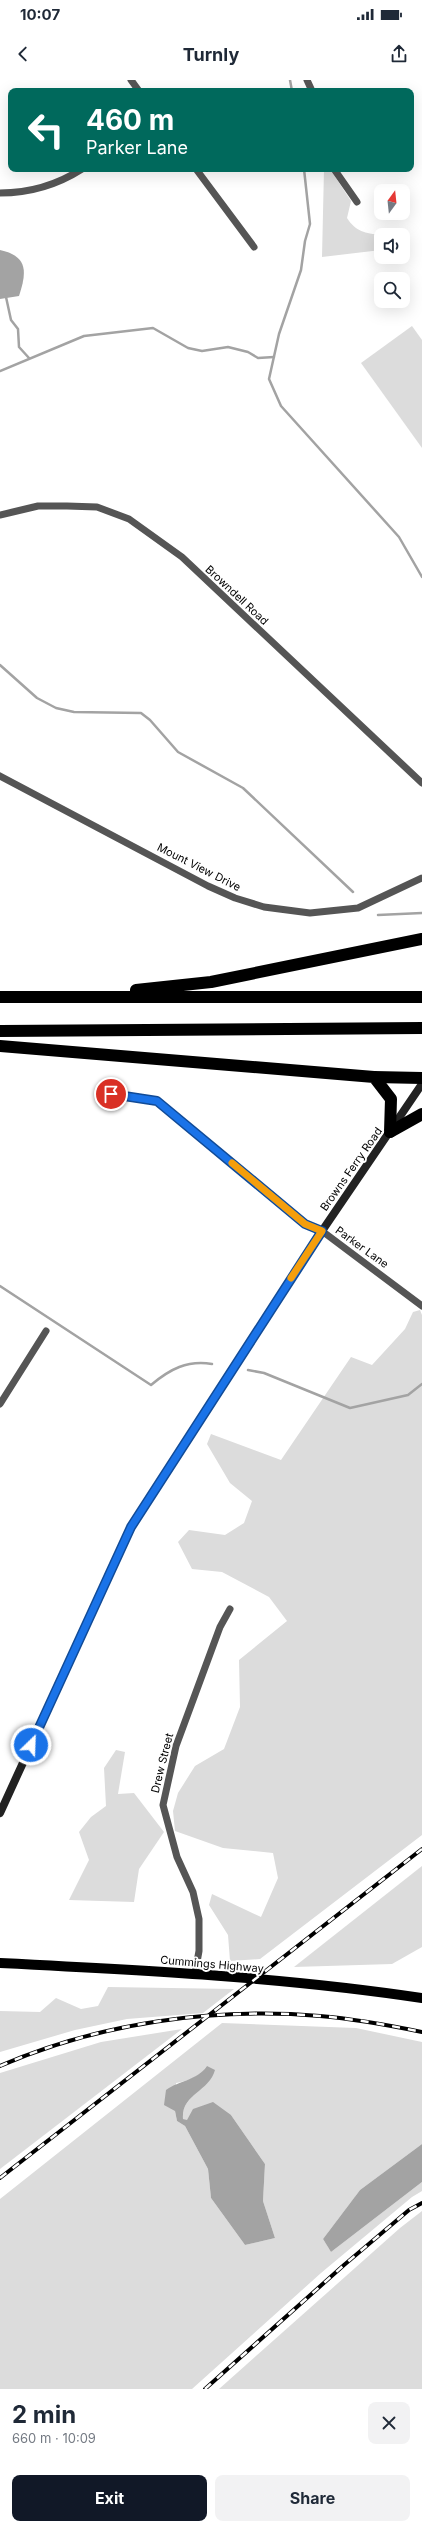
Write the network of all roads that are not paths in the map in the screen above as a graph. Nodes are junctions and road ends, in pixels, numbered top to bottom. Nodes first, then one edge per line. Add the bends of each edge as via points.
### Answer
1 (77, 172) edge
2 (198, 172) edge
3 (336, 172) edge
4 (0, 193) edge
5 (357, 202) dead end
6 (254, 247) dead end
7 (0, 515) edge
8 (0, 776) edge
9 (422, 783) edge
10 (422, 878) edge
11 (422, 939) edge
12 (114, 996) junction
13 (0, 997) edge
14 (422, 997) edge
15 (422, 1028) edge
16 (0, 1031) edge
17 (0, 1046) edge
18 (374, 1077) junction
19 (422, 1078) edge
20 (422, 1084) edge
21 (111, 1094) dead end
22 (422, 1114) edge
23 (390, 1132) junction
24 (322, 1231) junction
25 (422, 1306) edge
26 (46, 1331) dead end
27 (0, 1404) edge
28 (230, 1609) dead end
29 (0, 1813) edge
30 (0, 1963) edge
31 (195, 1973) junction
32 (422, 1998) edge

1 - 4 street via 62,182 20,193
2 - 6 street
3 - 5 street
7 - 9 street, Browndell Road via 38,506 97,507 129,519 182,557
8 - 10 street, Mount View Drive via 208,886 264,907 310,914 358,908
11 - 12 highway via 211,982 137,989
12 - 13 highway
12 - 14 highway
15 - 16 highway
17 - 18 highway
18 - 19 highway
18 - 23 highway via 391,1098
20 - 23 street, Browns Ferry Road
21 - 24 street, Parker Lane via 157,1101 305,1224
22 - 23 highway
23 - 24 street, Browns Ferry Road
24 - 25 street, Parker Lane
24 - 29 street, Browns Ferry Road via 131,1527
26 - 27 street
28 - 31 street, Drew Street via 220,1627 176,1746 163,1805 177,1857 193,1892 199,1919
30 - 31 main road, Cummings Highway
31 - 32 main road, Cummings Highway

